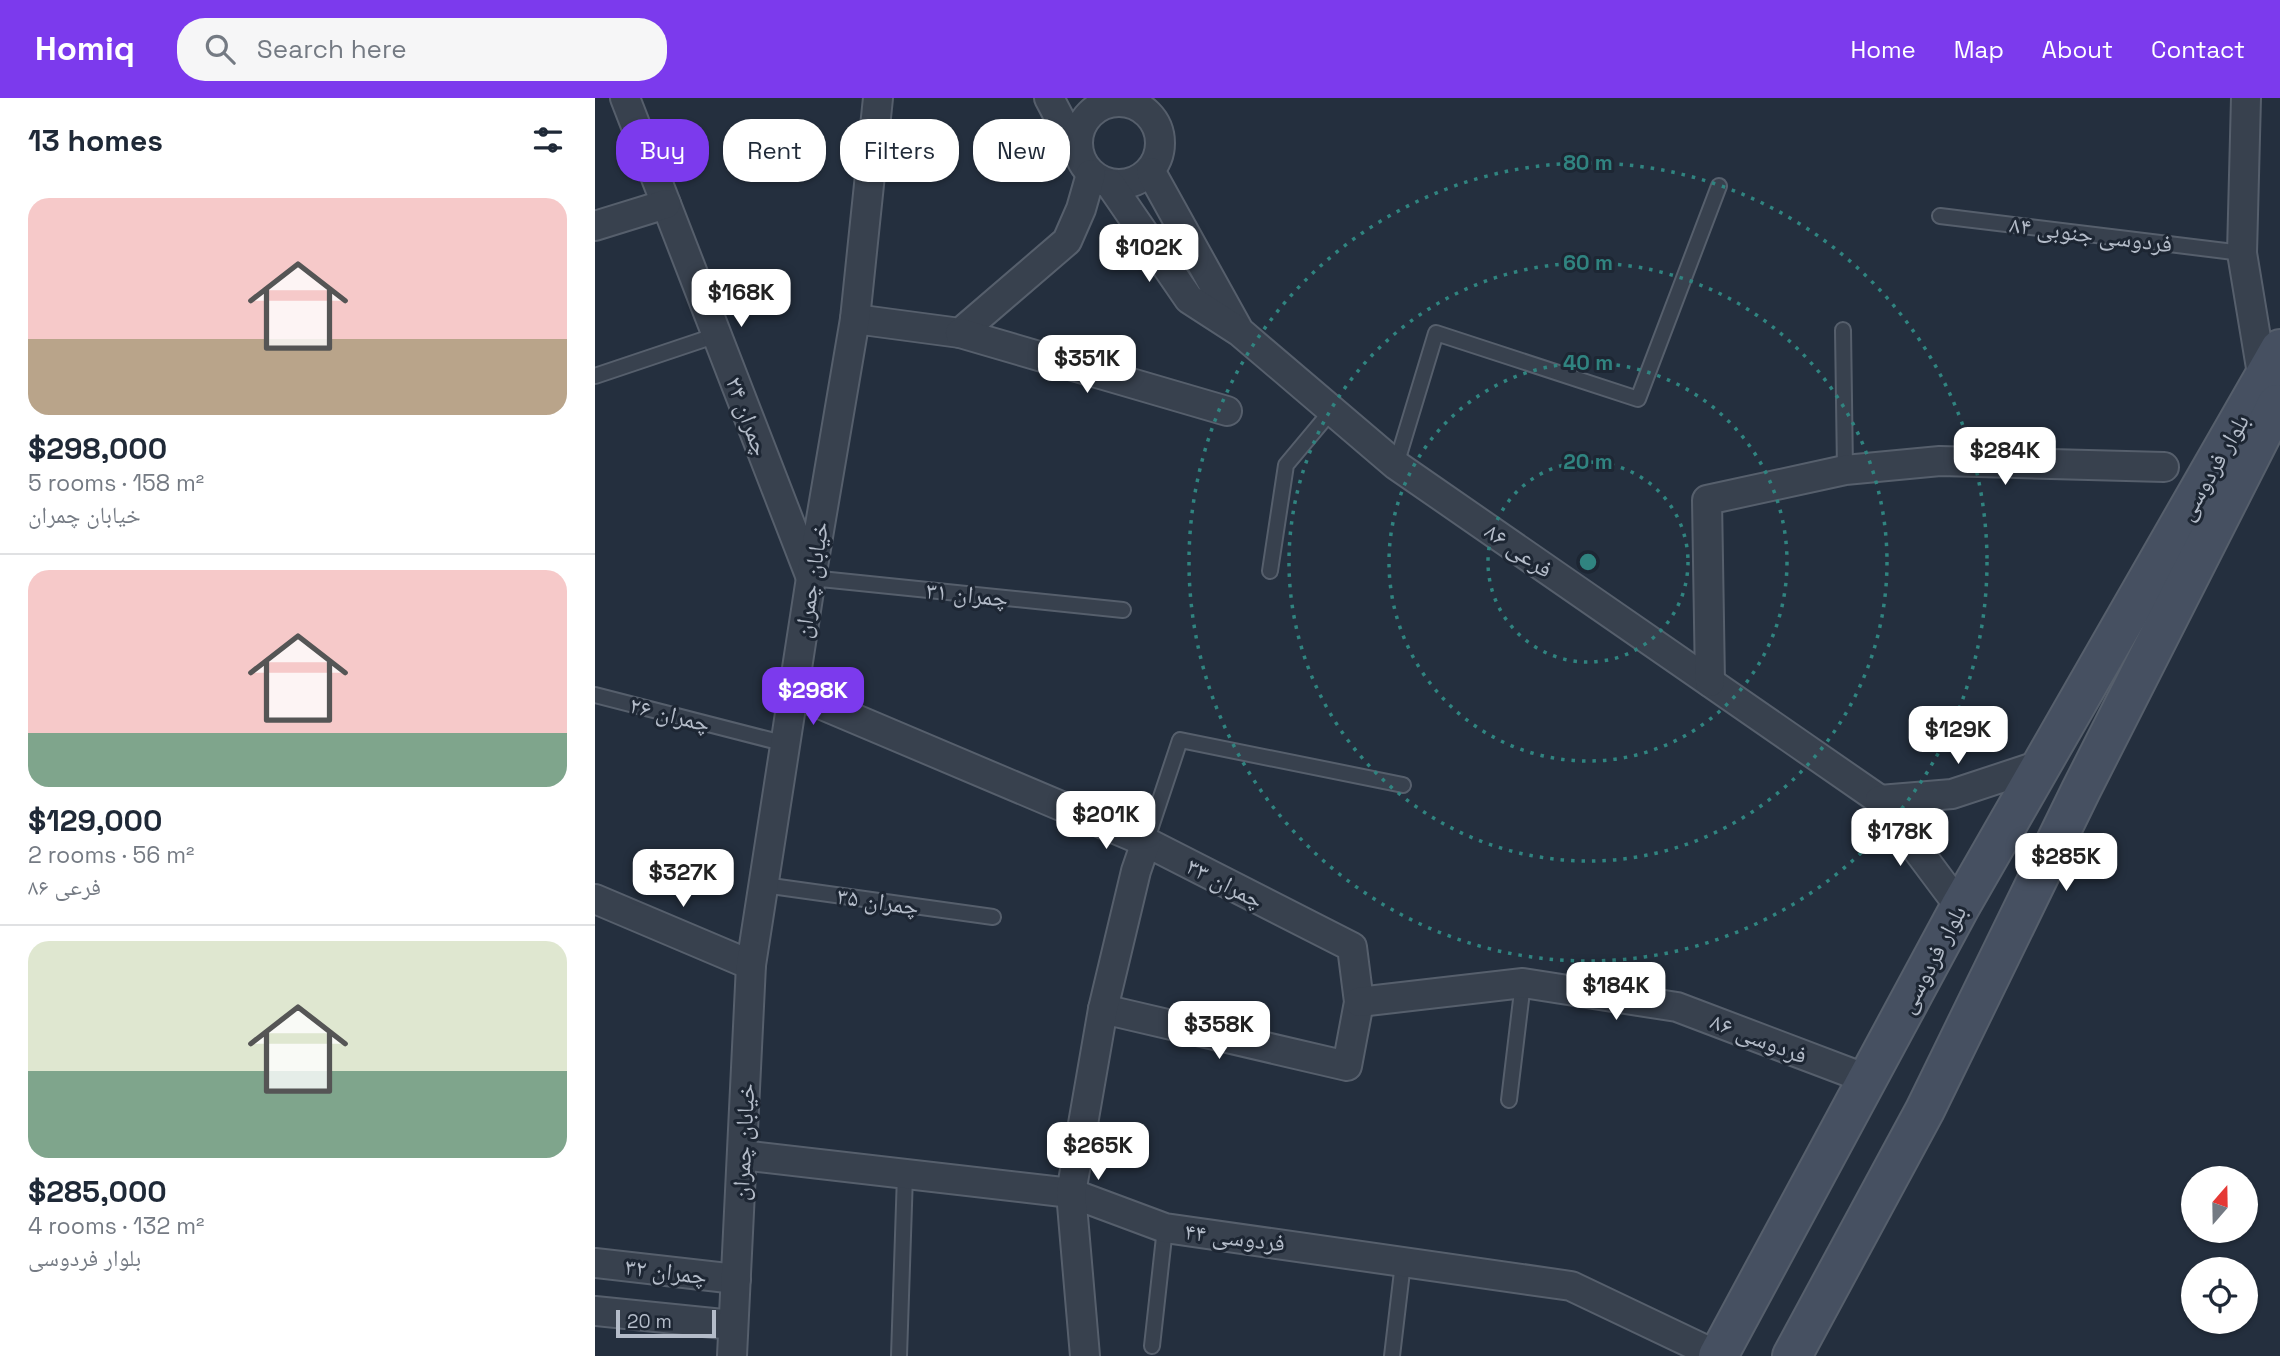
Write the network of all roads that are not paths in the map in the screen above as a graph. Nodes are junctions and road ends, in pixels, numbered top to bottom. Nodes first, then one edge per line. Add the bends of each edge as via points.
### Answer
1 (625, 98) edge
2 (878, 98) edge
3 (1049, 98) edge
4 (2246, 98) edge
5 (1106, 100) edge
6 (1158, 105) edge
7 (1093, 171) junction
8 (1150, 172) junction
9 (1719, 186) dead end
10 (666, 204) junction
11 (1940, 216) dead end
12 (595, 226) edge
13 (2242, 253) junction
14 (855, 319) junction
15 (1843, 330) dead end
16 (1240, 332) junction
17 (960, 333) junction
18 (717, 335) junction
19 (595, 376) edge
20 (2274, 376) edge
21 (1332, 410) junction
22 (1227, 411) dead end
23 (1396, 466) junction
24 (2164, 467) dead end
25 (1845, 470) junction
26 (1270, 571) dead end
27 (811, 578) junction
28 (1123, 610) dead end
29 (1710, 682) junction
30 (794, 693) junction
31 (595, 695) edge
32 (786, 744) junction
33 (2043, 764) junction
34 (1403, 785) dead end
35 (1880, 800) junction
36 (1146, 842) junction
37 (764, 884) junction
38 (595, 899) edge
39 (1959, 907) junction
40 (993, 917) dead end
41 (751, 965) junction
42 (1523, 982) junction
43 (1359, 1002) junction
44 (1103, 1009) junction
45 (1867, 1079) junction
46 (1509, 1100) dead end
47 (742, 1155) junction
48 (905, 1175) junction
49 (1071, 1193) junction
50 (1165, 1228) junction
51 (595, 1263) edge
52 (1403, 1263) junction
53 (736, 1279) junction
54 (595, 1311) edge
55 (733, 1325) junction
56 (1152, 1346) dead end
57 (732, 1356) edge
58 (899, 1356) edge
59 (1085, 1356) edge
60 (1392, 1356) edge
61 (1718, 1356) edge
62 (1792, 1356) edge

1 - 10 street, چمران ۲۴
2 - 14 street, خیابان چمران
3 - 7 street
4 - 13 street
5 - 6 street
5 - 7 street via 1089,115 1078,134
6 - 8 street via 1161,153
7 - 8 street via 1132,183
7 - 16 street via 1189,299
7 - 17 street via 1067,241
8 - 16 street
9 - 23 lane via 1638,399 1436,334
10 - 12 street
10 - 18 street, چمران ۲۴
11 - 13 lane, فردوسی جنوبی ۸۴
13 - 20 street
14 - 17 street
14 - 27 street, خیابان چمران
15 - 25 lane
16 - 21 street, فرعی ۸۶
17 - 22 street
18 - 19 lane
18 - 27 street, چمران ۲۴
20 - 33 main road, بلوار فردوسی
20 - 62 main road, بلوار فردوسی via 1925,1110
21 - 23 street, فرعی ۸۶
21 - 26 lane via 1286,465
23 - 29 street, فرعی ۸۶
24 - 25 street via 1940,461
25 - 29 street via 1707,500
27 - 28 lane, چمران ۳۱
27 - 30 street, خیابان چمران
29 - 35 street, فرعی ۸۶
30 - 32 street, خیابان چمران
30 - 36 street, چمران ۳۳
31 - 32 lane, چمران ۲۶
32 - 37 street, خیابان چمران
33 - 35 street via 1952,794
33 - 39 main road, بلوار فردوسی
34 - 36 lane via 1180,740
35 - 39 street, فرعی ۸۶
36 - 43 street, چمران ۳۳ via 1352,947
36 - 44 street
37 - 40 lane, چمران ۳۵
37 - 41 street, خیابان چمران
38 - 41 street
39 - 45 main road, بلوار فردوسی
41 - 47 street, خیابان چمران
42 - 43 street, فردوسی ۸۶
42 - 45 street, فردوسی ۸۶ via 1677,1006
42 - 46 lane
43 - 44 street, چمران ۳۳ via 1347,1066
44 - 49 street
45 - 61 main road, بلوار فردوسی
47 - 48 street, فردوسی ۴۴
47 - 53 street, خیابان چمران
48 - 49 street, فردوسی ۴۴
48 - 58 lane
49 - 50 street, فردوسی ۴۴
49 - 59 street
50 - 52 street, فردوسی ۴۴
50 - 56 lane
51 - 53 street, چمران ۳۲
52 - 60 lane
52 - 61 street, فردوسی ۴۴ via 1571,1286
53 - 55 street, خیابان چمران
54 - 55 street, چمران ۳۲
55 - 57 street, خیابان چمران

